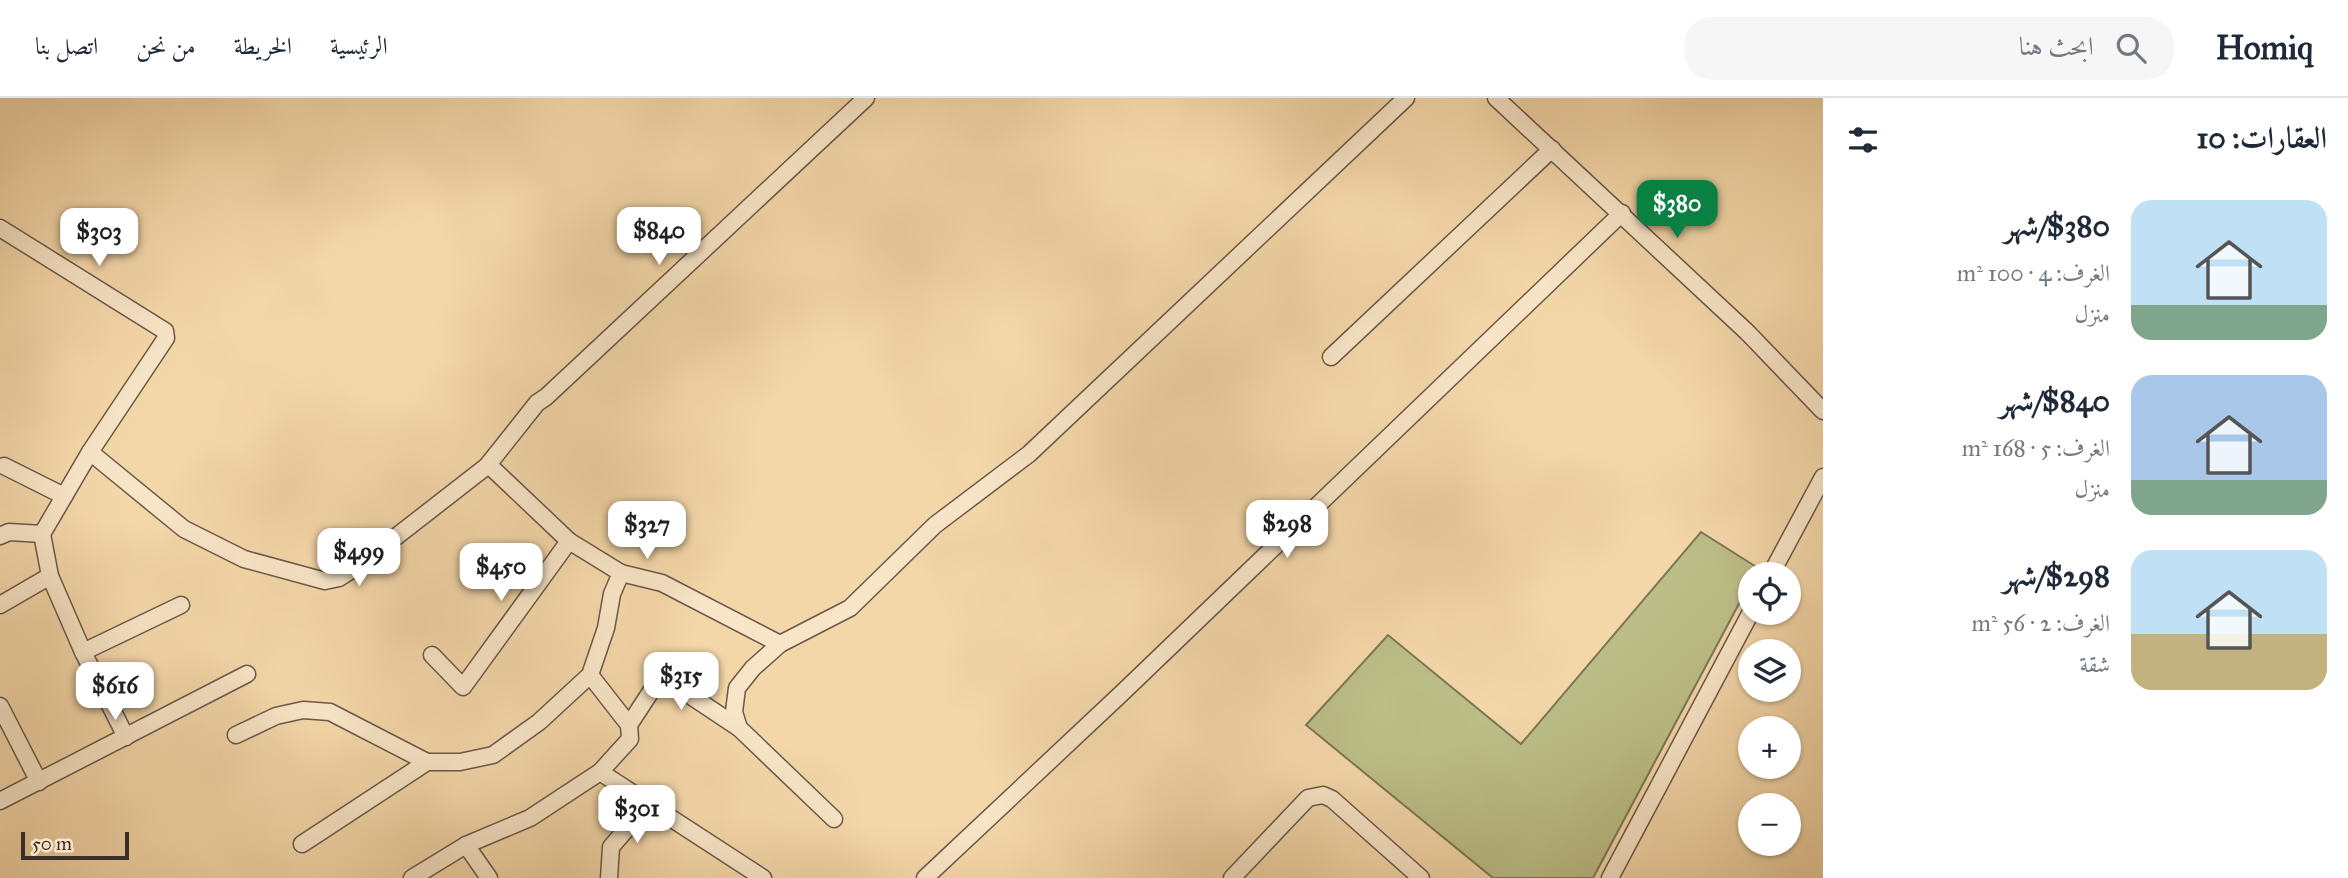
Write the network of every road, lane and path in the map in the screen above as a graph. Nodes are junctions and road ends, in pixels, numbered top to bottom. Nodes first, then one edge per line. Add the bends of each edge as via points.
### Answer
1 (866, 98) edge
2 (1406, 98) edge
3 (1496, 98) edge
4 (1552, 149) junction
5 (1622, 213) junction
6 (0, 228) edge
7 (1331, 357) dead end
8 (1823, 411) edge
9 (90, 452) junction
10 (4, 466) dead end
11 (487, 466) junction
12 (1823, 477) edge
13 (64, 496) junction
14 (43, 534) junction
15 (0, 536) edge
16 (569, 541) junction
17 (1777, 562) edge
18 (621, 573) junction
19 (50, 576) junction
20 (0, 605) edge
21 (181, 605) dead end
22 (1744, 625) edge
23 (780, 644) junction
24 (83, 652) junction
25 (432, 655) dead end
26 (247, 674) dead end
27 (590, 675) junction
28 (0, 706) edge
29 (629, 724) junction
30 (739, 728) junction
31 (236, 735) dead end
32 (126, 737) junction
33 (427, 762) junction
34 (600, 772) junction
35 (39, 782) junction
36 (0, 801) edge
37 (648, 804) junction
38 (834, 819) dead end
39 (302, 844) dead end
40 (466, 845) junction
41 (1235, 877) edge
42 (412, 878) edge
43 (489, 878) edge
44 (609, 878) edge
45 (763, 878) edge
46 (925, 878) edge
47 (1421, 878) edge
48 (1610, 878) edge

1 - 11 street via 537,403
2 - 23 street via 1029,454 935,525 850,608
3 - 4 street
4 - 5 street
4 - 7 street
5 - 8 street via 1747,331
5 - 46 street
6 - 9 street via 165,331 166,338
9 - 11 street via 184,529 244,559 325,581 360,565
9 - 13 street
10 - 13 street
11 - 16 street
12 - 17 street
13 - 14 street
14 - 15 street via 9,532
14 - 19 street
16 - 18 street
16 - 25 street via 463,687
18 - 23 street via 662,583
18 - 27 street
19 - 20 street
19 - 24 street
21 - 24 street
22 - 48 street
23 - 30 street via 737,688 734,712
24 - 32 street
26 - 32 street
27 - 29 street
27 - 33 street via 539,722 493,755
28 - 35 street
29 - 30 street via 661,676
29 - 34 street via 631,739
30 - 38 street
31 - 33 street via 276,716 303,710 330,712
32 - 35 street
33 - 39 street
34 - 37 street
34 - 40 street via 530,818
35 - 36 street
37 - 44 street via 611,847
37 - 45 street
40 - 42 street
40 - 43 street
41 - 47 street via 1308,798 1318,794 1332,799

